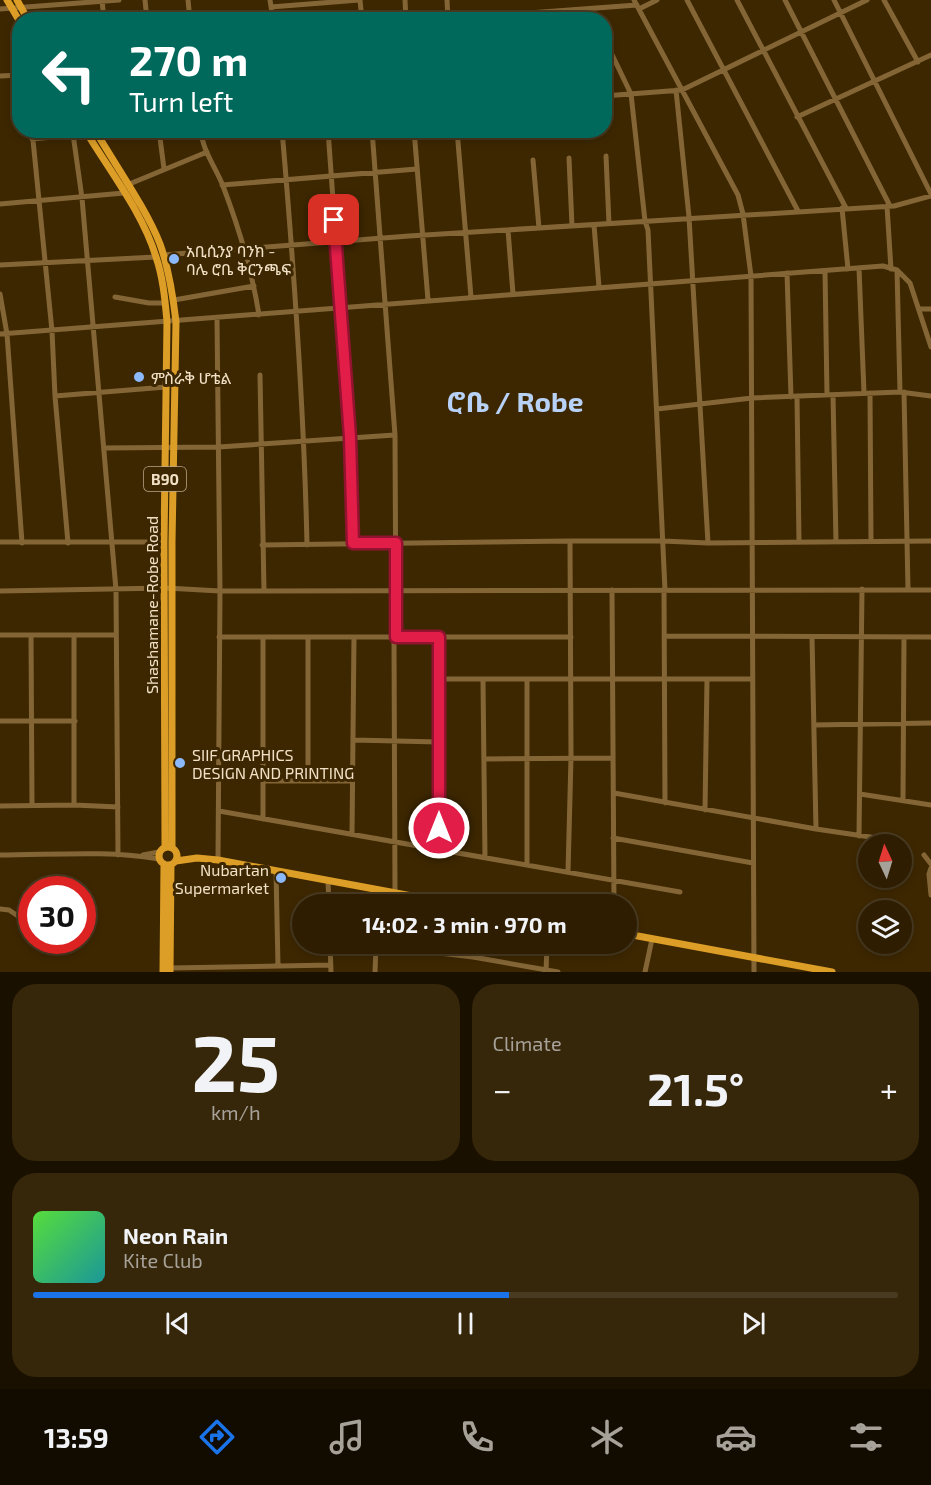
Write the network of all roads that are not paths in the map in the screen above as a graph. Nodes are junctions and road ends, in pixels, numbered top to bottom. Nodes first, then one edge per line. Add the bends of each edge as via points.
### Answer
1 (7, 0) edge
2 (17, 0) edge
3 (119, 0) edge
4 (270, 0) edge
5 (359, 0) edge
6 (657, 0) edge
7 (687, 0) edge
8 (737, 0) edge
9 (785, 0) edge
10 (834, 0) edge
11 (867, 0) edge
12 (884, 0) edge
13 (102, 1) edge
14 (61, 2) edge
15 (637, 5) edge
16 (271, 7) junction
17 (11, 8) junction
18 (21, 8) junction
19 (0, 9) edge
20 (590, 10) joint
21 (14, 12) edge
22 (23, 12) edge
23 (272, 12) edge
24 (562, 12) edge
25 (841, 13) junction
26 (801, 32) junction
27 (763, 51) junction
28 (612, 52) edge
29 (931, 55) edge
30 (918, 62) junction
31 (723, 71) junction
32 (876, 81) junction
33 (679, 90) junction
34 (631, 94) junction
35 (612, 95) edge
36 (837, 99) junction
37 (797, 117) junction
38 (40, 138) edge
39 (74, 138) edge
40 (90, 138) edge
41 (100, 138) edge
42 (160, 138) edge
43 (203, 138) edge
44 (283, 138) edge
45 (329, 138) edge
46 (373, 138) edge
47 (415, 138) edge
48 (458, 138) edge
49 (32, 139) joint
50 (207, 152) junction
51 (606, 156) dead end
52 (569, 158) dead end
53 (532, 160) dead end
54 (164, 169) junction
55 (417, 170) junction
56 (375, 173) junction
57 (331, 177) junction
58 (286, 180) junction
59 (127, 185) junction
60 (222, 185) junction
61 (124, 193) junction
62 (931, 195) edge
63 (82, 198) junction
64 (39, 201) junction
65 (0, 204) edge
66 (889, 206) junction
67 (844, 208) junction
68 (798, 211) junction
69 (743, 214) junction
70 (689, 217) junction
71 (645, 221) junction
72 (609, 224) junction
73 (594, 225) junction
74 (572, 226) junction
75 (539, 228) junction
76 (508, 230) junction
77 (464, 233) junction
78 (422, 235) junction
79 (379, 238) junction
80 (335, 242) junction
81 (292, 246) junction
82 (244, 249) junction
83 (160, 256) junction
84 (88, 261) junction
85 (45, 264) junction
86 (0, 265) edge
87 (859, 268) junction
88 (848, 269) junction
89 (894, 269) junction
90 (825, 271) junction
91 (788, 273) junction
92 (751, 276) junction
93 (694, 280) junction
94 (652, 284) junction
95 (255, 286) junction
96 (599, 287) junction
97 (0, 294) edge
98 (513, 294) junction
99 (115, 297) dead end
100 (471, 297) junction
101 (174, 300) junction
102 (428, 300) junction
103 (165, 303) junction
104 (384, 304) junction
105 (339, 308) junction
106 (920, 309) junction
107 (931, 309) edge
108 (298, 311) junction
109 (259, 315) junction
110 (217, 319) junction
111 (167, 321) junction
112 (176, 322) junction
113 (94, 328) junction
114 (52, 331) junction
115 (0, 334) edge
116 (7, 334) junction
117 (931, 347) edge
118 (260, 375) dead end
119 (166, 387) junction
120 (100, 391) junction
121 (902, 392) junction
122 (867, 393) junction
123 (830, 395) junction
124 (55, 396) junction
125 (794, 396) junction
126 (931, 396) edge
127 (752, 398) junction
128 (700, 404) junction
129 (657, 409) junction
130 (395, 435) junction
131 (350, 437) junction
132 (305, 441) junction
133 (263, 445) junction
134 (219, 447) junction
135 (104, 448) junction
136 (169, 448) junction
137 (570, 541) junction
138 (663, 541) junction
139 (871, 541) junction
140 (907, 541) junction
141 (931, 541) edge
142 (0, 542) edge
143 (112, 542) junction
144 (164, 542) junction
145 (799, 542) junction
146 (836, 542) junction
147 (22, 543) junction
148 (68, 543) junction
149 (353, 543) junction
150 (396, 543) junction
151 (708, 543) junction
152 (753, 543) junction
153 (307, 545) junction
154 (262, 546) junction
155 (169, 589) junction
156 (861, 589) junction
157 (908, 589) junction
158 (116, 590) junction
159 (396, 590) junction
160 (570, 590) junction
161 (612, 590) junction
162 (664, 590) junction
163 (931, 590) edge
164 (0, 591) edge
165 (220, 591) junction
166 (264, 591) junction
167 (753, 591) junction
168 (0, 635) edge
169 (31, 635) junction
170 (116, 635) junction
171 (74, 636) junction
172 (664, 636) junction
173 (219, 637) junction
174 (263, 637) junction
175 (308, 637) junction
176 (354, 637) junction
177 (395, 637) junction
178 (439, 637) junction
179 (571, 637) junction
180 (752, 637) junction
181 (812, 637) junction
182 (862, 637) junction
183 (904, 637) junction
184 (931, 637) edge
185 (440, 679) junction
186 (527, 679) junction
187 (571, 679) junction
188 (614, 679) junction
189 (663, 679) junction
190 (707, 679) junction
191 (752, 679) junction
192 (483, 681) junction
193 (0, 721) edge
194 (31, 721) junction
195 (75, 721) junction
196 (861, 723) junction
197 (903, 723) junction
198 (931, 723) edge
199 (814, 725) junction
200 (353, 740) junction
201 (396, 741) junction
202 (439, 742) junction
203 (528, 758) junction
204 (571, 758) junction
205 (613, 758) junction
206 (484, 759) junction
207 (308, 781) junction
208 (352, 781) junction
209 (263, 782) junction
210 (614, 793) junction
211 (860, 794) junction
212 (903, 799) junction
213 (665, 803) junction
214 (931, 804) edge
215 (74, 805) junction
216 (0, 806) edge
217 (32, 806) junction
218 (118, 807) junction
219 (705, 810) junction
220 (219, 811) junction
221 (753, 817) junction
222 (263, 819) junction
223 (816, 829) junction
224 (352, 834) junction
225 (859, 834) edge
226 (858, 836) edge
227 (613, 838) junction
228 (395, 842) junction
229 (440, 850) junction
230 (0, 855) edge
231 (118, 855) junction
232 (924, 855) dead end
233 (168, 856) junction
234 (484, 858) junction
235 (218, 860) junction
236 (753, 863) junction
237 (527, 865) junction
238 (931, 866) edge
239 (276, 871) junction
240 (568, 872) junction
241 (614, 880) junction
242 (328, 882) junction
243 (680, 892) dead end
244 (329, 894) edge
245 (390, 894) edge
246 (395, 894) edge
247 (614, 894) edge
248 (931, 895) edge
249 (0, 909) edge
250 (18, 916) dead end
251 (637, 936) edge
252 (651, 939) junction
253 (330, 954) edge
254 (376, 954) edge
255 (447, 954) edge
256 (547, 954) edge
257 (754, 957) junction
258 (331, 964) junction
259 (278, 966) junction
260 (170, 970) edge
261 (546, 971) edge
262 (163, 972) edge
263 (331, 972) edge
264 (375, 972) edge
265 (558, 972) edge
266 (645, 972) edge
267 (754, 972) edge
268 (832, 972) edge

1 - 17 main road
2 - 18 main road
3 - 13 street
4 - 16 street
5 - 16 street
6 - 15 street
7 - 31 street
8 - 27 street
9 - 26 street
10 - 25 street
11 - 25 street
12 - 30 street
13 - 14 street
14 - 18 street
15 - 20 street
15 - 33 street
16 - 23 street
17 - 18 street
17 - 19 street
17 - 21 main road
18 - 22 main road
20 - 24 street
25 - 26 street
25 - 32 street
26 - 27 street
26 - 36 street
27 - 31 street
27 - 37 street
28 - 34 street
29 - 30 street
30 - 32 street
31 - 33 street
31 - 68 street
32 - 36 street
32 - 62 street
33 - 34 street
33 - 69 street via 738,195
33 - 70 street
34 - 35 street
34 - 71 street
36 - 37 street
36 - 66 street
37 - 67 street
38 - 49 street
39 - 63 street
40 - 61 main road, Shashamane-Robe Road / B90
41 - 59 main road, Shashamane-Robe Road / B90
42 - 54 street
43 - 50 street
44 - 58 street
45 - 57 street
46 - 56 street
47 - 55 street
48 - 77 street
49 - 64 street
50 - 54 street
50 - 60 street
51 - 72 street
52 - 74 street
53 - 75 street
54 - 59 street
55 - 56 street
55 - 78 street
56 - 57 street
56 - 79 street
57 - 58 street
57 - 80 street
58 - 60 street
58 - 81 street
59 - 83 main road, Shashamane-Robe Road / B90 via 146,216
60 - 82 street
61 - 63 street
61 - 83 main road, Shashamane-Robe Road / B90
62 - 66 street
63 - 64 street
63 - 84 street
64 - 65 street
64 - 85 street
66 - 67 street
66 - 89 street
67 - 68 street
67 - 88 street
68 - 69 street
69 - 70 street
69 - 92 street
70 - 71 street
70 - 93 street
71 - 72 street
71 - 94 street
72 - 73 street
73 - 74 street
73 - 96 street
74 - 75 street
75 - 76 street
76 - 77 street
76 - 98 street
77 - 78 street
77 - 100 street
78 - 79 street
78 - 102 street
79 - 80 street
79 - 104 street
80 - 81 street
80 - 105 street
81 - 82 street
81 - 108 street
82 - 83 street
82 - 95 street
83 - 84 street
83 - 101 main road, Shashamane-Robe Road / B90
83 - 103 main road, Shashamane-Robe Road / B90
84 - 85 street
84 - 113 street
85 - 86 street
85 - 114 street
87 - 88 street
87 - 89 street
87 - 122 street
88 - 90 street
89 - 106 street via 910,283
89 - 121 street
90 - 91 street
90 - 123 street
91 - 92 street
91 - 125 street
92 - 93 street
92 - 127 street
93 - 94 street
93 - 128 street
94 - 96 street
94 - 129 street
95 - 101 street
95 - 109 street
96 - 98 street
97 - 116 street
98 - 100 street
99 - 103 street
100 - 102 street
101 - 112 main road, Shashamane-Robe Road / B90
102 - 104 street
103 - 111 main road, Shashamane-Robe Road / B90
104 - 105 street
104 - 130 street
105 - 108 street
105 - 131 street
106 - 107 street
106 - 117 street
108 - 109 street
108 - 132 street
109 - 110 street
110 - 112 street
110 - 134 street
111 - 112 street
111 - 113 street
111 - 119 main road, Shashamane-Robe Road / B90
112 - 136 main road, Shashamane-Robe Road / B90 via 176,388
113 - 114 street
113 - 120 street
114 - 116 street
114 - 124 street
115 - 116 street
116 - 147 street
118 - 133 street
119 - 120 street
119 - 136 main road, Shashamane-Robe Road / B90
120 - 124 street
120 - 135 street
121 - 122 street
121 - 126 street
121 - 140 street
122 - 123 street
122 - 139 street
123 - 125 street
123 - 146 street
124 - 148 street
125 - 127 street
125 - 145 street
127 - 128 street
127 - 152 street
128 - 129 street
128 - 151 street
129 - 138 street
130 - 131 street
130 - 150 street
131 - 132 street
131 - 149 street
132 - 133 street
132 - 153 street
133 - 134 street
133 - 154 street
134 - 136 street
134 - 165 street
135 - 136 street
135 - 143 street
136 - 144 main road, Shashamane-Robe Road / B90
136 - 155 main road, Shashamane-Robe Road / B90
137 - 138 street
137 - 150 street
137 - 160 street
138 - 151 street
138 - 162 street
139 - 140 street
139 - 146 street
140 - 141 street
140 - 157 street
142 - 147 street
143 - 144 street
143 - 148 street
143 - 158 street
144 - 155 main road, Shashamane-Robe Road / B90
145 - 146 street
145 - 152 street
147 - 148 street
149 - 150 street
149 - 153 street
150 - 159 street
151 - 152 street
152 - 167 street
153 - 154 street
154 - 166 street
155 - 158 street
155 - 165 street
155 - 233 main road, Shashamane-Robe Road / B90
156 - 157 street
156 - 167 street
156 - 182 street
157 - 163 street
158 - 164 street
158 - 170 street
159 - 160 street
159 - 166 street
159 - 177 street
160 - 161 street
160 - 179 street
161 - 162 street
161 - 188 street
162 - 167 street
162 - 172 street
165 - 166 street
165 - 173 street
167 - 180 street
168 - 169 street
169 - 171 street
169 - 194 street
170 - 171 street
170 - 218 street
171 - 195 street
172 - 180 street
172 - 189 street
173 - 174 street
173 - 220 street
174 - 175 street
174 - 209 street
175 - 176 street
175 - 207 street
176 - 177 street
176 - 200 street
177 - 178 street
177 - 201 street
178 - 179 street
178 - 185 street
179 - 187 street
180 - 181 street
180 - 191 street
181 - 182 street
181 - 199 street
182 - 183 street
182 - 196 street
183 - 184 street
183 - 197 street
185 - 192 street
185 - 202 street
186 - 187 street
186 - 192 street
186 - 203 street
187 - 188 street
187 - 204 street
188 - 189 street
188 - 205 street
189 - 190 street
189 - 213 street
190 - 191 street
190 - 219 street
191 - 221 street
192 - 206 street
193 - 194 street
194 - 195 street
194 - 217 street
195 - 215 street
196 - 197 street
196 - 199 street
196 - 211 street
197 - 198 street
197 - 212 street
199 - 223 street
200 - 201 street
200 - 208 street
201 - 202 street
201 - 228 street
202 - 229 street
203 - 204 street
203 - 206 street
203 - 237 street
204 - 205 street
204 - 240 street
205 - 210 street
206 - 234 street
207 - 208 street
207 - 209 street
208 - 224 street
209 - 222 street
210 - 213 street
210 - 227 street
211 - 212 street
211 - 225 street
212 - 214 street
213 - 219 street
215 - 217 street
215 - 218 street
216 - 217 street
218 - 231 street
219 - 221 street
220 - 222 street
220 - 235 street
221 - 223 street
221 - 236 street
222 - 224 street
223 - 226 street
224 - 228 street
227 - 236 street
227 - 241 street
228 - 229 street
228 - 246 street
229 - 234 street
230 - 231 street
231 - 233 street
232 - 238 street
233 - 235 main road
233 - 260 main road
233 - 262 main road
234 - 237 street
235 - 239 main road
236 - 257 street
237 - 240 street
238 - 248 street
239 - 242 main road
239 - 259 street
240 - 241 street
241 - 243 street
241 - 247 street
242 - 244 street
242 - 245 main road
249 - 250 street
251 - 252 main road
252 - 257 main road
252 - 266 street
253 - 258 street
254 - 264 street
255 - 261 street
256 - 261 street
257 - 267 street
257 - 268 main road
258 - 259 street
258 - 263 street
259 - 260 street
261 - 265 street

